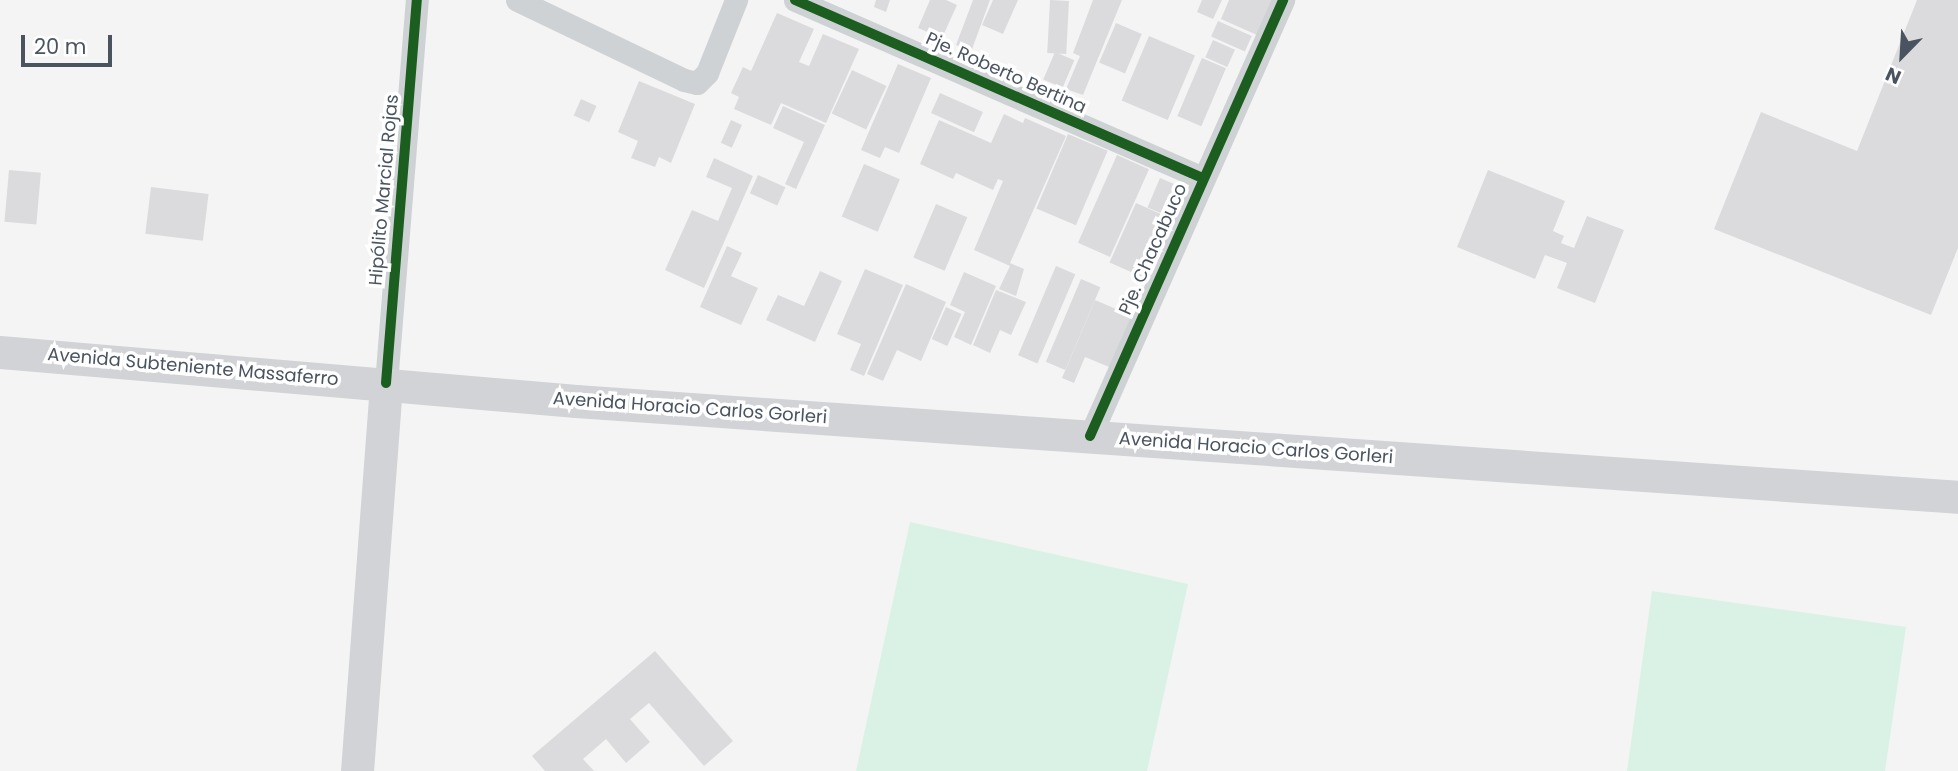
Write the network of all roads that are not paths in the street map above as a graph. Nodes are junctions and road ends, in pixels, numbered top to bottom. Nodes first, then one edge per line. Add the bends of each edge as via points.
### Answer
1 (417, 0) edge
2 (517, 0) edge
3 (736, 0) edge
4 (795, 0) edge
5 (1283, 0) edge
6 (1203, 178) junction
7 (0, 352) edge
8 (386, 383) junction
9 (1090, 436) junction
10 (1958, 497) edge
11 (357, 771) edge

1 - 8 street, Hipólito Marcial Rojas
2 - 3 street via 697,83 707,73
4 - 6 street, Pje. Roberto Bertina
5 - 6 street, Pje. Chacabuco
6 - 9 street, Pje. Chacabuco
7 - 8 main road, Avenida Subteniente Massaferro
8 - 9 main road, Avenida Horacio Carlos Gorleri via 576,401
8 - 11 main road, Hipólito Marcial Rojas
9 - 10 main road, Avenida Horacio Carlos Gorleri

